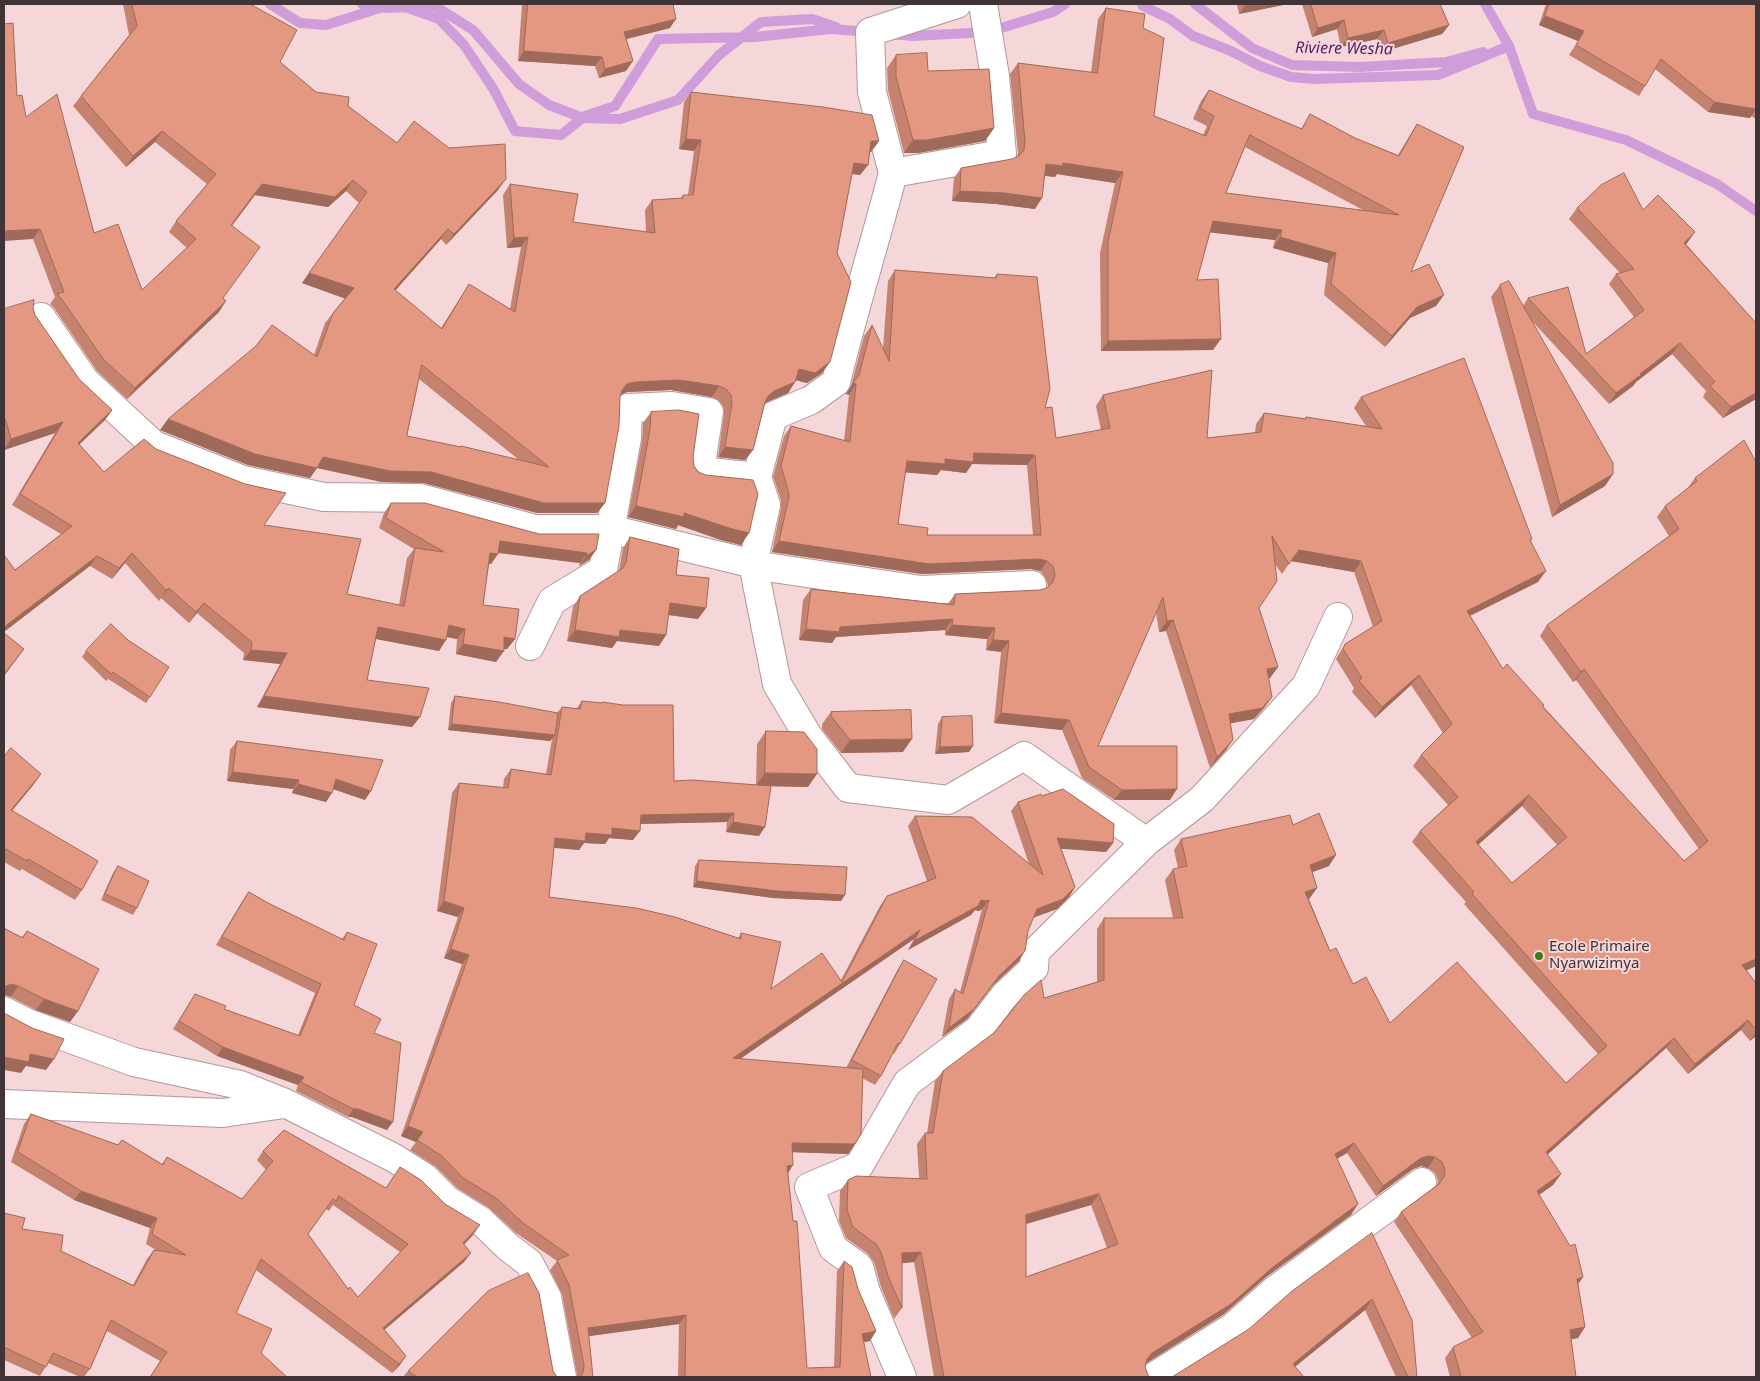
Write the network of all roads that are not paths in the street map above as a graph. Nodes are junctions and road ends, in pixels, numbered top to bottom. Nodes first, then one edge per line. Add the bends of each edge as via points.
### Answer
1 (957, 4) edge
2 (983, 4) edge
3 (893, 173) junction
4 (41, 317) dead end
5 (757, 476) junction
6 (610, 529) junction
7 (753, 564) junction
8 (1032, 585) dead end
9 (1338, 617) dead end
10 (530, 646) dead end
11 (1146, 842) junction
12 (4, 1011) edge
13 (4, 1104) edge
14 (285, 1104) junction
15 (1422, 1182) dead end
16 (562, 1377) edge
17 (902, 1377) edge
18 (1154, 1377) edge

1 - 3 street via 870,32 872,92
2 - 3 street via 995,76 1002,154
3 - 5 street via 836,382 811,400 773,416
4 - 6 street via 85,381 154,445 243,480 324,497 420,498 535,529
5 - 6 street via 700,471 710,412 672,406 628,408 627,438
5 - 7 street via 766,505
6 - 7 street
6 - 10 street via 603,570 552,601
7 - 8 street via 921,590
7 - 11 street via 777,684 808,736 848,788 948,800 1024,756
9 - 11 street via 1306,686 1202,799
11 - 17 street via 1035,952 1034,968 1005,995 978,1030 908,1083 859,1166 809,1186 833,1248 859,1268
12 - 14 street via 30,1024 134,1062 240,1085
13 - 14 street via 223,1113
14 - 16 street via 394,1158 424,1177 447,1200 481,1221 529,1263 548,1297
15 - 18 street via 1275,1290 1233,1327

